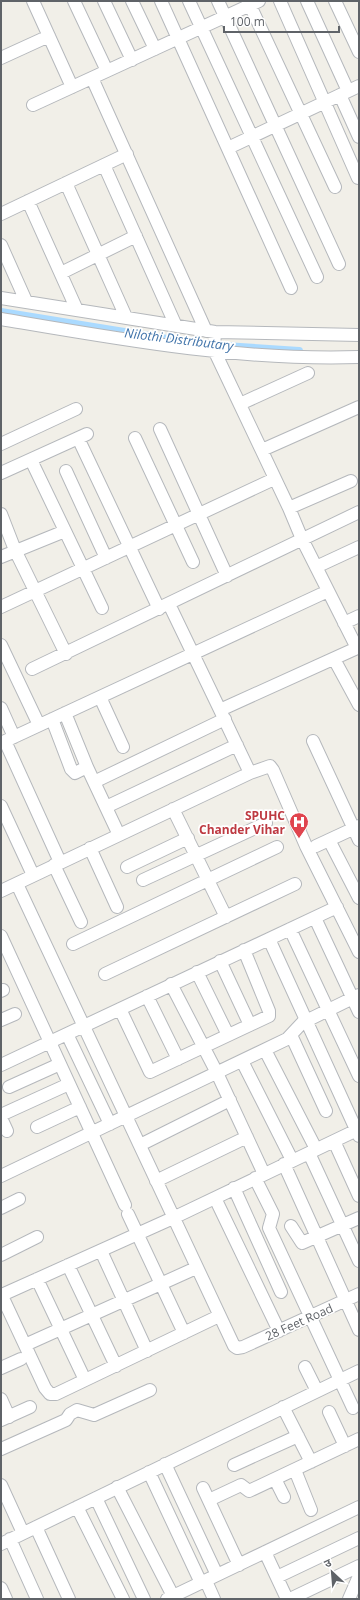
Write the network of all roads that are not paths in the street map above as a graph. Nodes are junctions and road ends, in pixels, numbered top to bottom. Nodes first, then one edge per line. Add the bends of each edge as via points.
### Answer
1 (33, 1) edge
2 (74, 1) edge
3 (104, 1) edge
4 (132, 1) edge
5 (162, 1) edge
6 (189, 1) edge
7 (218, 1) edge
8 (280, 1) edge
9 (307, 1) edge
10 (335, 1) edge
11 (252, 2) edge
12 (226, 16) junction
13 (201, 28) junction
14 (49, 36) junction
15 (178, 38) junction
16 (155, 49) junction
17 (359, 52) edge
18 (1, 58) edge
19 (132, 60) junction
20 (107, 71) junction
21 (92, 78) junction
22 (72, 87) junction
23 (349, 91) edge
24 (324, 103) junction
25 (33, 106) dead end
26 (300, 114) junction
27 (275, 126) junction
28 (252, 137) junction
29 (359, 137) edge
30 (228, 148) junction
31 (127, 154) junction
32 (104, 165) junction
33 (358, 178) dead end
34 (66, 184) junction
35 (335, 187) dead end
36 (28, 201) junction
37 (1, 214) edge
38 (136, 236) junction
39 (1, 245) edge
40 (99, 254) junction
41 (339, 264) dead end
42 (61, 273) junction
43 (317, 277) dead end
44 (291, 288) dead end
45 (1, 298) edge
46 (26, 302) junction
47 (78, 310) junction
48 (126, 317) junction
49 (1, 318) edge
50 (176, 326) junction
51 (359, 335) edge
52 (213, 339) junction
53 (359, 357) edge
54 (308, 373) dead end
55 (240, 404) junction
56 (359, 407) edge
57 (76, 409) dead end
58 (160, 429) dead end
59 (135, 438) dead end
60 (1, 444) edge
61 (262, 450) junction
62 (31, 460) junction
63 (66, 471) dead end
64 (1, 473) edge
65 (274, 479) junction
66 (351, 481) dead end
67 (290, 508) junction
68 (359, 512) edge
69 (1, 514) edge
70 (199, 514) junction
71 (176, 525) junction
72 (65, 531) junction
73 (302, 539) junction
74 (130, 547) junction
75 (359, 547) edge
76 (15, 550) junction
77 (1, 557) edge
78 (106, 558) junction
79 (193, 562) dead end
80 (316, 567) junction
81 (83, 569) junction
82 (226, 576) junction
83 (35, 591) junction
84 (328, 591) junction
85 (164, 606) junction
86 (1, 607) edge
87 (102, 608) dead end
88 (359, 616) edge
89 (344, 623) junction
90 (1, 645) edge
91 (194, 653) junction
92 (66, 654) junction
93 (334, 660) junction
94 (32, 669) dead end
95 (100, 697) junction
96 (359, 705) edge
97 (1, 708) edge
98 (65, 713) junction
99 (223, 714) junction
100 (52, 719) junction
101 (39, 725) junction
102 (7, 740) edge
103 (313, 742) dead end
104 (237, 745) junction
105 (123, 748) dead end
106 (87, 767) junction
107 (250, 773) junction
108 (94, 782) junction
109 (1, 806) edge
110 (106, 807) junction
111 (174, 809) junction
112 (266, 824) dead end
113 (356, 827) edge
114 (119, 835) junction
115 (188, 838) junction
116 (329, 840) junction
117 (359, 840) edge
118 (316, 846) dead end
119 (277, 847) dead end
120 (90, 848) junction
121 (196, 855) junction
122 (57, 864) junction
123 (127, 867) dead end
124 (33, 875) junction
125 (143, 880) dead end
126 (208, 881) junction
127 (17, 884) junction
128 (295, 884) dead end
129 (1, 891) edge
130 (359, 898) edge
131 (117, 907) dead end
132 (337, 907) junction
133 (226, 917) junction
134 (315, 918) junction
135 (81, 922) dead end
136 (290, 929) junction
137 (1, 936) edge
138 (269, 939) junction
139 (73, 944) dead end
140 (244, 950) junction
141 (359, 952) edge
142 (220, 961) junction
143 (197, 972) junction
144 (105, 974) dead end
145 (171, 984) junction
146 (147, 996) junction
147 (356, 997) edge
148 (120, 1009) junction
149 (329, 1010) junction
150 (359, 1012) edge
151 (15, 1014) dead end
152 (1, 1020) edge
153 (306, 1020) junction
154 (250, 1025) junction
155 (84, 1026) junction
156 (67, 1034) junction
157 (228, 1035) junction
158 (291, 1035) junction
159 (50, 1042) junction
160 (204, 1047) junction
161 (265, 1050) junction
162 (178, 1059) junction
163 (242, 1061) junction
164 (60, 1064) junction
165 (1, 1065) edge
166 (217, 1073) junction
167 (359, 1076) edge
168 (69, 1084) junction
169 (9, 1087) dead end
170 (230, 1100) junction
171 (80, 1107) junction
172 (326, 1111) dead end
173 (1, 1116) edge
174 (126, 1117) junction
175 (110, 1124) junction
176 (37, 1127) dead end
177 (7, 1131) dead end
178 (92, 1132) junction
179 (358, 1132) edge
180 (247, 1137) junction
181 (334, 1141) junction
182 (140, 1145) junction
183 (312, 1151) junction
184 (288, 1162) junction
185 (1, 1176) edge
186 (260, 1176) junction
187 (156, 1181) junction
188 (234, 1188) junction
189 (359, 1196) edge
190 (215, 1198) junction
191 (19, 1200) dead end
192 (1, 1208) edge
193 (173, 1218) junction
194 (359, 1218) edge
195 (343, 1224) junction
196 (291, 1226) dead end
197 (137, 1234) junction
198 (318, 1236) junction
199 (37, 1237) dead end
200 (101, 1250) junction
201 (1, 1255) edge
202 (359, 1261) edge
203 (68, 1266) junction
204 (196, 1268) junction
205 (38, 1279) junction
206 (161, 1284) junction
207 (281, 1292) dead end
208 (359, 1294) edge
209 (124, 1300) junction
210 (345, 1301) junction
211 (91, 1315) junction
212 (219, 1316) junction
213 (310, 1317) junction
214 (61, 1329) junction
215 (359, 1330) edge
216 (279, 1331) junction
217 (184, 1333) junction
218 (25, 1345) junction
219 (147, 1351) junction
220 (21, 1358) dead end
221 (116, 1366) junction
222 (306, 1367) dead end
223 (1, 1368) edge
224 (359, 1371) edge
225 (85, 1380) junction
226 (340, 1380) junction
227 (150, 1390) dead end
228 (317, 1391) junction
229 (1, 1399) edge
230 (283, 1407) junction
231 (30, 1408) dead end
232 (353, 1408) dead end
233 (329, 1412) dead end
234 (5, 1419) edge
235 (298, 1436) junction
236 (359, 1439) edge
237 (345, 1446) junction
238 (1, 1449) edge
239 (311, 1462) junction
240 (165, 1464) junction
241 (234, 1465) dead end
242 (295, 1470) junction
243 (149, 1472) junction
244 (275, 1479) junction
245 (1, 1485) edge
246 (117, 1487) junction
247 (203, 1488) dead end
248 (284, 1497) dead end
249 (96, 1498) junction
250 (209, 1500) junction
251 (77, 1507) junction
252 (359, 1507) edge
253 (311, 1510) dead end
254 (36, 1527) junction
255 (23, 1533) junction
256 (359, 1538) edge
257 (5, 1542) edge
258 (265, 1552) junction
259 (239, 1565) junction
260 (359, 1566) edge
261 (359, 1576) edge
262 (277, 1577) junction
263 (208, 1580) junction
264 (1, 1588) edge
265 (170, 1598) edge
266 (6, 1599) edge
267 (38, 1599) edge
268 (69, 1599) edge
269 (123, 1599) edge
270 (144, 1599) edge
271 (214, 1599) edge
272 (288, 1599) edge
273 (349, 1599) edge

1 - 14 street
2 - 20 street
3 - 19 street
4 - 16 street
5 - 15 street
6 - 13 street
7 - 12 street
8 - 24 street
9 - 23 street
10 - 17 street
11 - 12 street
11 - 26 street
12 - 13 street
12 - 27 street
13 - 15 street
13 - 28 street
14 - 18 street
14 - 22 street
15 - 16 street
15 - 30 street
16 - 19 street
19 - 20 street
20 - 21 street
21 - 22 street
21 - 31 street
22 - 25 street
23 - 24 street
23 - 29 street
24 - 26 street
24 - 33 street
26 - 27 street
26 - 35 street
27 - 28 street
27 - 41 street
28 - 30 street
28 - 43 street
30 - 44 street
31 - 32 street
31 - 52 street
32 - 34 street
32 - 38 street
34 - 36 street
34 - 40 street
36 - 37 street
36 - 42 street
38 - 40 street
38 - 50 street
39 - 46 street
40 - 42 street
40 - 48 street
42 - 47 street
45 - 46 street
46 - 47 street
47 - 48 street
48 - 50 street
49 - 52 street via 121,339
50 - 52 street
51 - 52 street
52 - 53 street via 322,358
52 - 55 street
54 - 55 street
55 - 61 street
56 - 61 street
57 - 60 street
58 - 70 street
59 - 71 street
61 - 65 street
62 - 64 street
62 - 72 street
62 - 74 street via 83,436
63 - 78 street
65 - 67 street
65 - 70 street
66 - 67 street
67 - 73 street
68 - 73 street
69 - 76 street
70 - 71 street
70 - 82 street
71 - 74 street
71 - 79 street
72 - 76 street
72 - 81 street
73 - 80 street
73 - 82 street
74 - 78 street
74 - 85 street
75 - 80 street
76 - 77 street
76 - 83 street
78 - 81 street
80 - 84 street
81 - 83 street
81 - 87 street
82 - 85 street
83 - 86 street
83 - 92 street
84 - 89 street
84 - 91 street
85 - 91 street
85 - 92 street
88 - 89 street
89 - 93 street via 357,648
90 - 101 street
91 - 95 street
91 - 99 street
92 - 94 street
93 - 96 street
93 - 99 street
95 - 98 street
95 - 105 street
97 - 102 street
98 - 100 street
98 - 106 street
99 - 104 street
99 - 108 street
100 - 101 street
100 - 106 street via 72,769 75,773
101 - 102 street
102 - 122 street
103 - 113 street
104 - 107 street
104 - 110 street
106 - 108 street
107 - 111 street
107 - 132 street via 270,766
108 - 110 street
109 - 124 street
110 - 114 street
111 - 114 street
111 - 115 street
112 - 121 street
113 - 116 street
113 - 117 street
114 - 120 street
115 - 121 street
115 - 123 street
116 - 118 street
116 - 130 street
119 - 126 street
120 - 122 street
120 - 131 street
121 - 125 street
121 - 126 street
122 - 124 street
122 - 135 street
124 - 127 street
126 - 133 street
126 - 139 street
127 - 129 street
127 - 155 street
128 - 133 street
132 - 134 street
132 - 141 street
133 - 144 street
134 - 136 street
134 - 147 street
136 - 138 street
136 - 149 street
137 - 159 street
138 - 140 street
138 - 153 street
140 - 142 street
140 - 154 street via 270,1014
142 - 143 street
142 - 154 street
143 - 145 street
143 - 157 street
145 - 146 street
145 - 160 street
146 - 148 street
146 - 162 street
147 - 149 street
147 - 150 street
148 - 155 street
148 - 162 street via 150,1072
149 - 153 street
149 - 167 street
151 - 152 street
153 - 158 street via 299,1024
153 - 179 street
154 - 157 street
155 - 156 street
155 - 174 street
156 - 159 street
156 - 175 street
157 - 160 street
158 - 161 street via 287,1040
158 - 172 street
159 - 164 street
159 - 165 street
160 - 162 street
160 - 166 street
161 - 163 street
161 - 183 street
163 - 166 street
163 - 184 street
164 - 168 street
164 - 169 street
166 - 170 street
166 - 174 street
168 - 171 street
168 - 173 street
170 - 180 street
170 - 182 street
171 - 176 street
171 - 178 street
173 - 177 street
174 - 175 street
174 - 182 street
175 - 178 street
178 - 185 street
178 - 197 street
179 - 181 street
180 - 186 street
180 - 187 street
181 - 183 street
181 - 189 street
182 - 187 street
183 - 184 street
183 - 195 street
184 - 186 street
184 - 198 street
186 - 188 street
186 - 213 street via 273,1214 269,1228
187 - 193 street
188 - 190 street
188 - 207 street
190 - 193 street
190 - 216 street
191 - 192 street
193 - 197 street
193 - 204 street
194 - 195 street
195 - 198 street
195 - 202 street
196 - 198 street via 301,1242
197 - 200 street
197 - 206 street
198 - 210 street
199 - 201 street
200 - 203 street
200 - 209 street
203 - 205 street
203 - 211 street
204 - 206 street
204 - 212 street
205 - 214 street
205 - 218 street via 2,1296
206 - 209 street
206 - 217 street
208 - 210 street, 28 Feet Road
209 - 211 street
209 - 219 street
210 - 213 street, 28 Feet Road
210 - 215 street
211 - 214 street
211 - 221 street
212 - 216 street, 28 Feet Road via 234,1346 239,1348
212 - 217 street
213 - 216 street, 28 Feet Road
213 - 226 street
214 - 218 street
214 - 225 street
217 - 219 street
218 - 225 street via 50,1394 56,1394
219 - 221 street
220 - 223 street
221 - 225 street
222 - 228 street
224 - 226 street
226 - 228 street
226 - 232 street
227 - 238 street via 94,1415 77,1410 66,1420
228 - 230 street
229 - 234 street
230 - 235 street
230 - 240 street
231 - 234 street
233 - 237 street
235 - 239 street
235 - 241 street
236 - 237 street
237 - 239 street
239 - 242 street
240 - 243 street
240 - 263 street
242 - 244 street
242 - 253 street
243 - 246 street
243 - 263 street
244 - 248 street
244 - 250 street via 249,1491 241,1485
245 - 255 street
246 - 249 street
246 - 265 street
247 - 250 street
249 - 251 street
249 - 270 street
250 - 259 street
251 - 254 street
251 - 269 street
252 - 258 street
254 - 255 street
254 - 268 street
255 - 257 street
256 - 262 street
257 - 267 street
258 - 259 street
258 - 262 street
259 - 263 street
260 - 272 street
261 - 273 street
262 - 272 street
263 - 265 street
263 - 271 street
264 - 266 street

